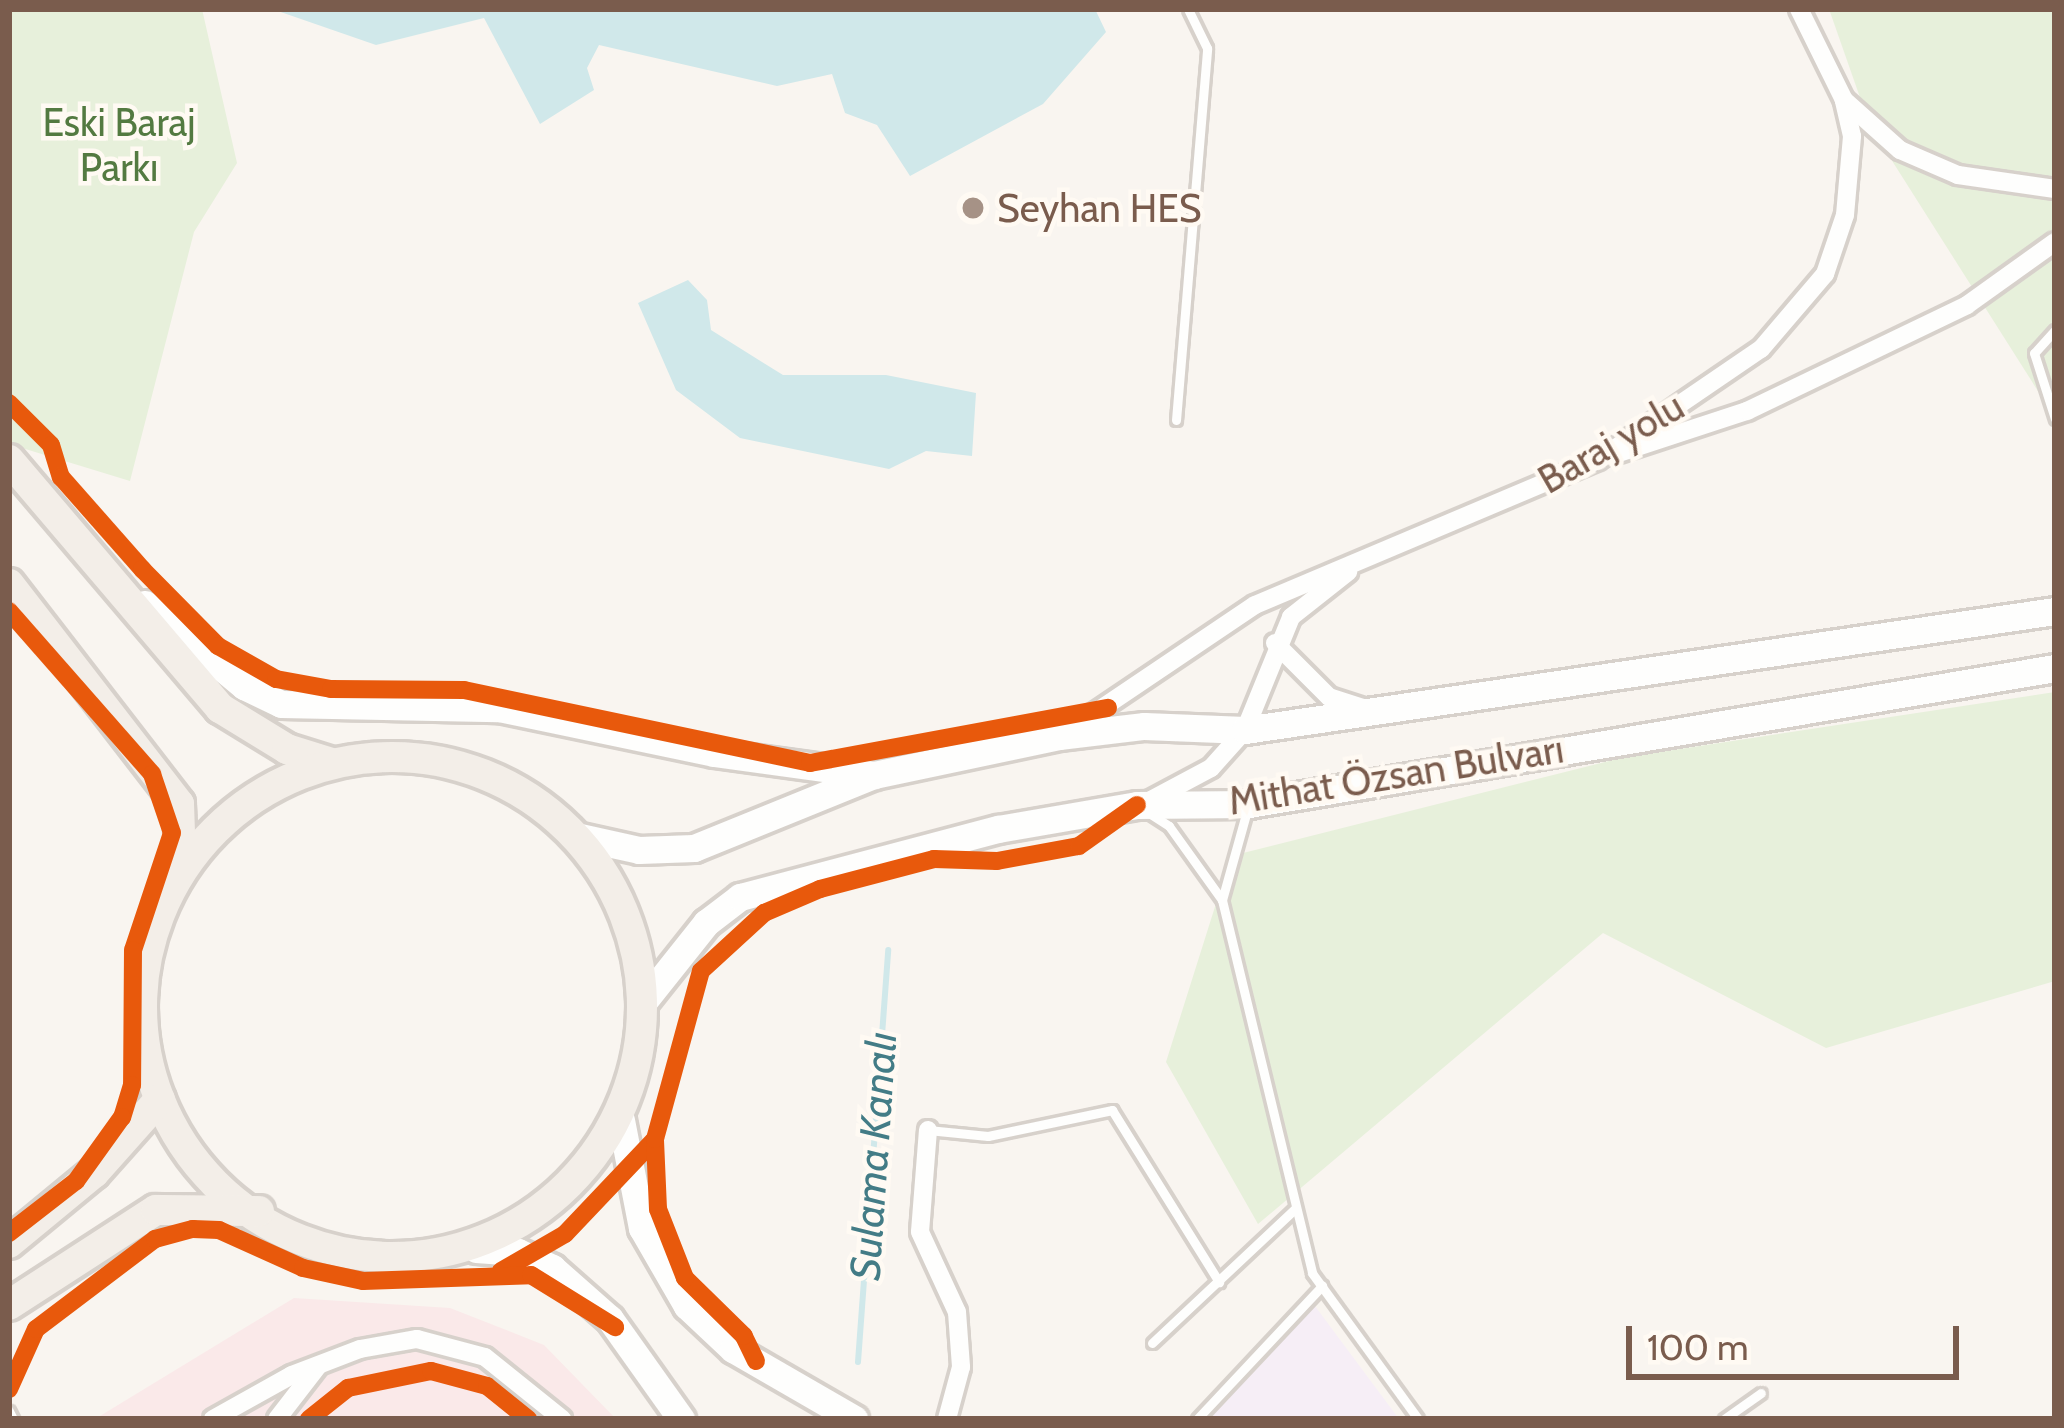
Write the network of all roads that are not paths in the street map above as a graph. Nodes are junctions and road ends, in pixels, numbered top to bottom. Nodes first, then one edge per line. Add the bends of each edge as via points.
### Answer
1 (1188, 9) edge
2 (1799, 9) edge
3 (1844, 100) junction
4 (2055, 189) edge
5 (2055, 242) edge
6 (2055, 330) edge
7 (2055, 419) edge
8 (1176, 420) dead end
9 (9, 460) edge
10 (1598, 460) junction
11 (82, 546) junction
12 (1366, 558) junction
13 (9, 584) edge
14 (2055, 611) edge
15 (1275, 643) junction
16 (2055, 668) edge
17 (1371, 711) junction
18 (1245, 730) junction
19 (1059, 736) junction
20 (332, 764) junction
21 (874, 775) junction
22 (1249, 804) junction
23 (1137, 805) junction
24 (580, 837) junction
25 (181, 862) junction
26 (1222, 900) junction
27 (644, 1001) junction
28 (160, 1099) junction
29 (621, 1120) junction
30 (928, 1130) joint
31 (1296, 1208) junction
32 (259, 1211) junction
33 (9, 1243) edge
34 (476, 1249) junction
35 (43, 1280) junction
36 (1219, 1282) junction
37 (1322, 1286) junction
38 (9, 1305) edge
39 (9, 1321) edge
40 (1152, 1343) dead end
41 (320, 1364) junction
42 (1760, 1393) dead end
43 (213, 1419) edge
44 (277, 1419) edge
45 (562, 1419) edge
46 (681, 1419) edge
47 (854, 1419) edge
48 (947, 1419) edge
49 (1197, 1419) edge
50 (1418, 1419) edge
51 (1724, 1419) edge

1 - 8 lane via 1207,48
2 - 3 street, Baraj yolu
3 - 4 street via 1900,150 1958,176
3 - 10 street, Baraj yolu via 1852,136 1845,214 1825,274 1761,349
5 - 10 street via 1967,305 1747,411
6 - 7 lane via 2034,353
9 - 11 main road
10 - 12 street, Baraj yolu
11 - 20 main road via 220,708
11 - 21 main road via 192,647 281,704 499,708 714,753
12 - 15 street via 1292,617
12 - 19 street, Baraj yolu via 1255,605 1147,685
13 - 25 main road via 179,803
14 - 17 main road, Mithat Özsan Bulvarı
15 - 17 street via 1329,697
15 - 18 street
16 - 22 main road, Mithat Özsan Bulvarı
17 - 18 main road, Mithat Özsan Bulvarı
18 - 19 main road, Mithat Özsan Bulvarı via 1144,726
18 - 23 street via 1210,768
19 - 21 main road, Mithat Özsan Bulvarı
20 - 24 main road via 366,756 492,776
20 - 25 main road via 273,788
21 - 24 main road via 694,848 639,850
22 - 23 main road, Mithat Özsan Bulvarı
22 - 26 lane
23 - 26 lane via 1169,826
23 - 27 main road, Mithat Özsan Bulvarı via 778,882 706,923
24 - 27 main road via 616,899
25 - 28 main road via 154,904 136,1006
26 - 31 lane
27 - 29 main road via 640,1058
28 - 32 main road via 194,1160
28 - 33 main road via 94,1173
29 - 34 main road via 543,1209
29 - 47 main road via 642,1228 688,1306 733,1349
30 - 36 lane via 988,1136 1112,1110
30 - 48 street via 920,1232 958,1312 961,1367
31 - 36 lane
31 - 37 lane
32 - 34 main road via 322,1248 367,1259
32 - 35 main road via 156,1210
34 - 46 main road via 518,1252 552,1268 610,1319
35 - 38 main road
35 - 39 lane
36 - 40 lane
37 - 49 lane
37 - 50 lane
41 - 43 street
41 - 44 street
41 - 45 street via 417,1340 460,1348 510,1374
42 - 51 lane

